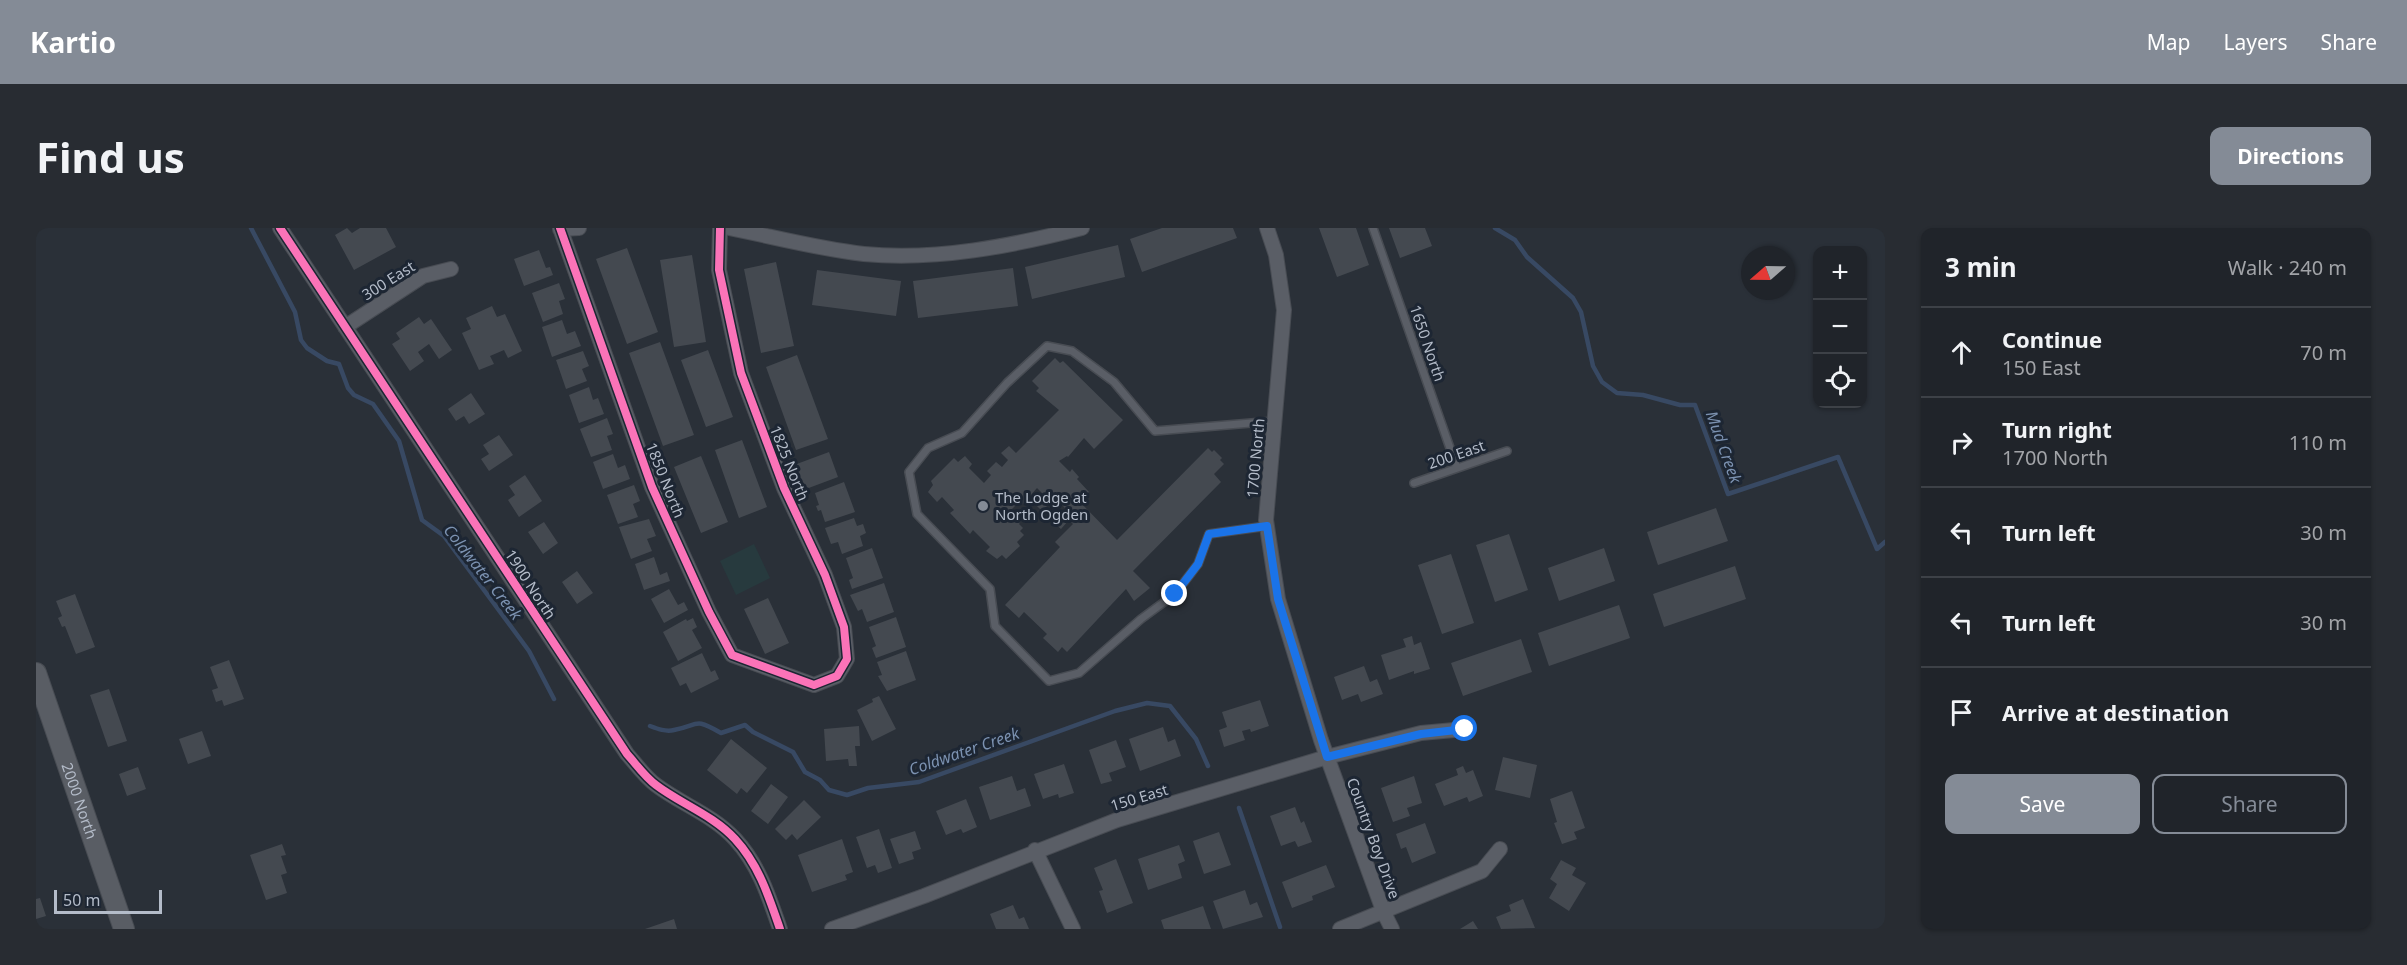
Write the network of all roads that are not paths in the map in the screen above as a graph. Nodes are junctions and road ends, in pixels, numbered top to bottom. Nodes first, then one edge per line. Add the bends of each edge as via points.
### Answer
1 (280, 228) edge
2 (560, 228) edge
3 (579, 228) edge
4 (720, 228) edge
5 (729, 228) edge
6 (1082, 228) edge
7 (1267, 228) edge
8 (1373, 228) edge
9 (451, 269) dead end
10 (345, 327) junction
11 (1275, 421) junction
12 (1507, 451) dead end
13 (1457, 468) junction
14 (1414, 483) dead end
15 (1267, 526) junction
16 (36, 673) edge
17 (814, 685) joint
18 (42, 711) edge
19 (1465, 729) dead end
20 (1327, 757) junction
21 (1500, 849) dead end
22 (1035, 850) junction
23 (1384, 913) junction
24 (124, 929) edge
25 (780, 929) edge
26 (832, 929) edge
27 (1073, 929) edge
28 (1340, 929) edge
29 (1392, 929) edge

1 - 10 street, 1900 North
2 - 3 street
2 - 17 street, 1850 North via 652,487 732,655
4 - 17 street, 1825 North via 718,270 741,373 784,488 825,575 844,627 847,659 837,676
5 - 6 street via 866,254 925,255
7 - 11 street, 1700 North via 1276,255 1284,310
8 - 13 lane, 1650 North
9 - 10 street, 300 East via 423,276
10 - 25 street, 1900 North via 627,754 654,783 735,838 765,885
11 - 15 street, 1700 North
11 - 15 lane via 1155,431 1114,382 1072,351 1047,346 962,433 928,448 909,472 917,513 990,589 995,626 1049,681 1079,673 1175,594 1198,564 1209,534
12 - 13 lane, 200 East
13 - 14 lane, 200 East
15 - 20 street, 1700 North via 1278,599
16 - 18 street, 2000 North
18 - 24 street, 2000 North
19 - 20 street, 150 East via 1421,734
20 - 22 street, 150 East via 1117,820
20 - 23 street, Country Boy Drive
21 - 23 street via 1482,871
22 - 26 street, 150 East
22 - 27 street
23 - 28 street
23 - 29 street, Country Boy Drive

